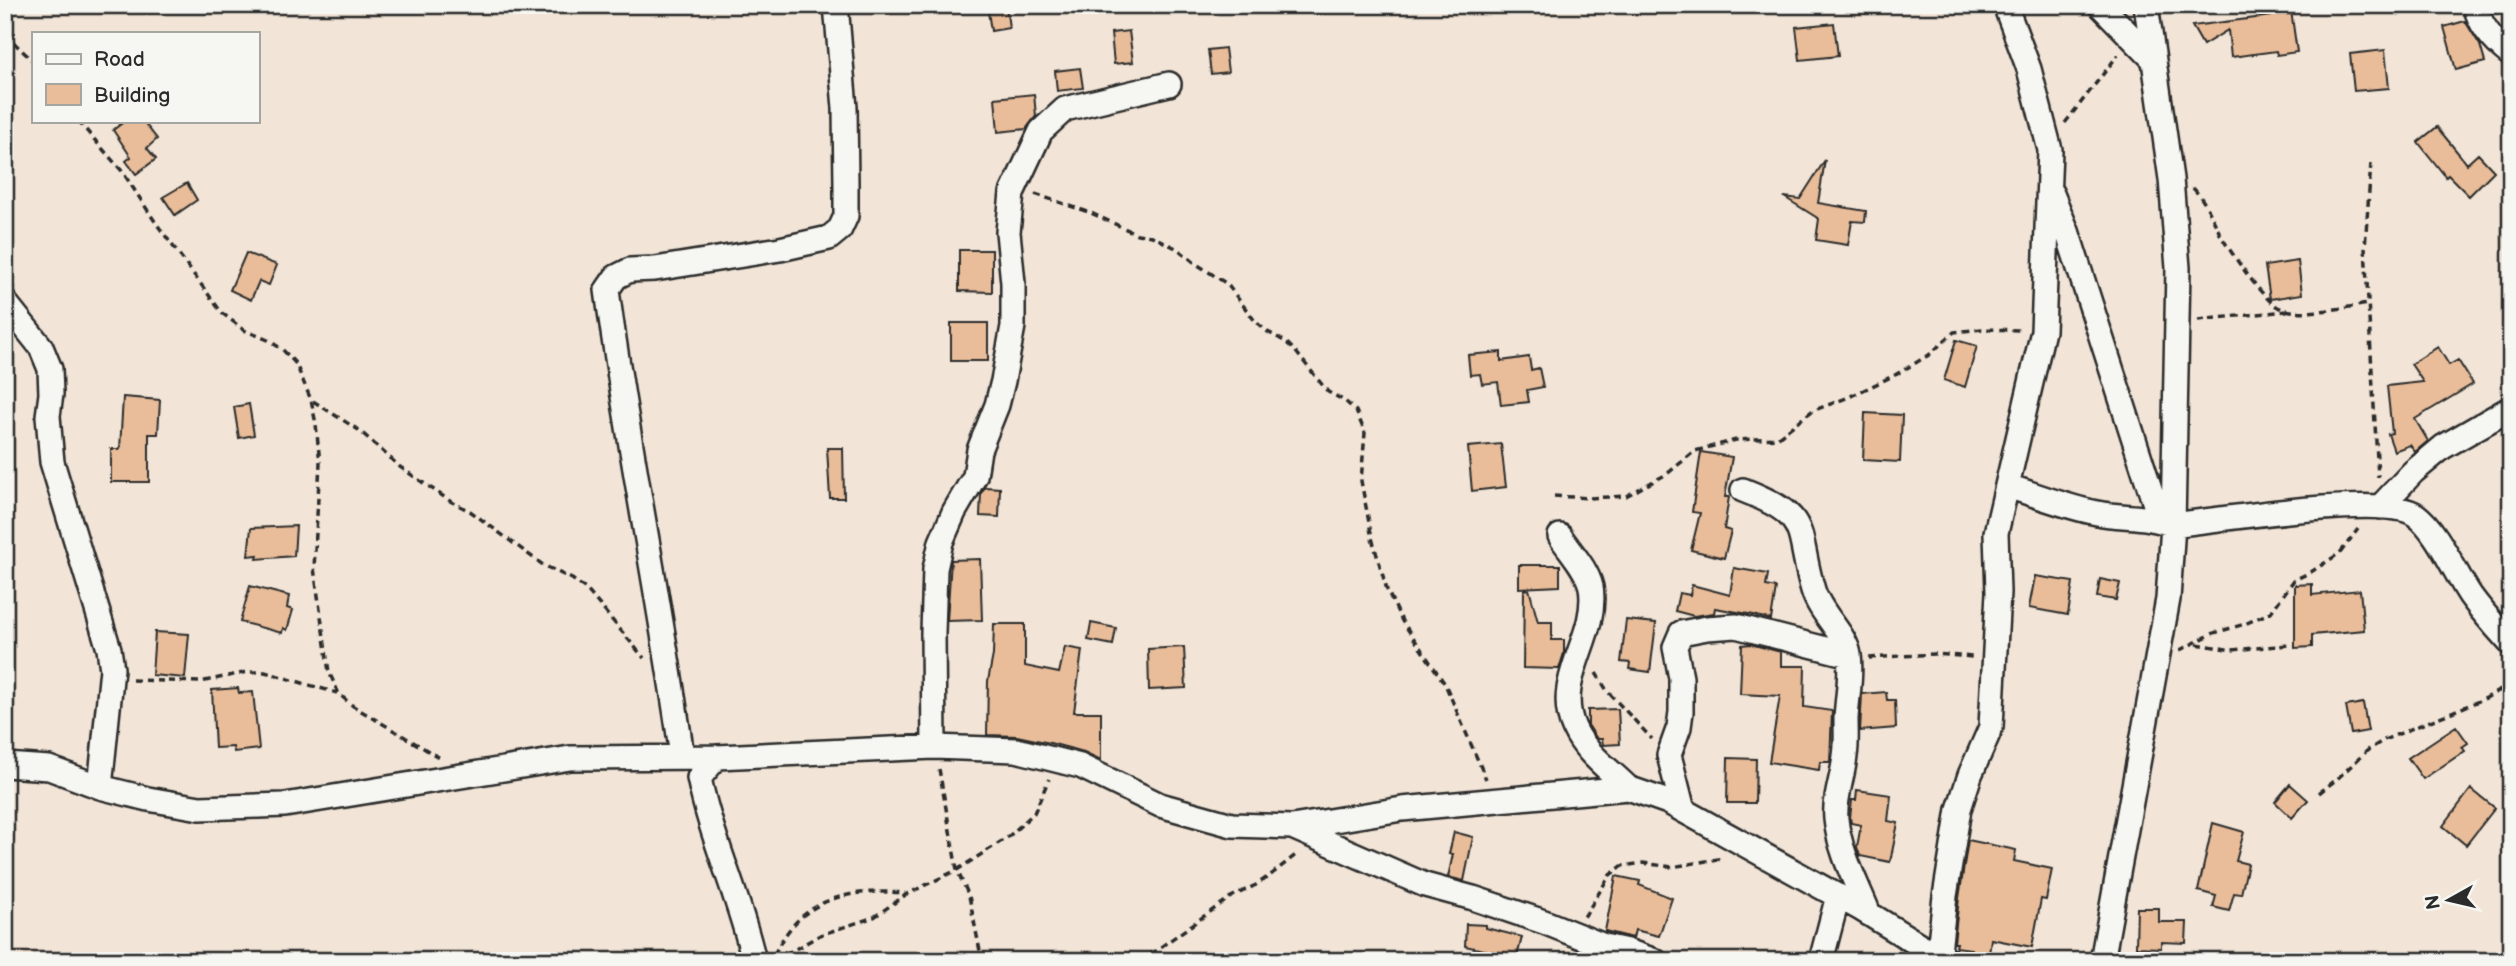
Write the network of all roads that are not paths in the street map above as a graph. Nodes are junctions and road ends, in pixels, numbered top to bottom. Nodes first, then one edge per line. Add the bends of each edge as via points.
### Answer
1 (836, 5) edge
2 (2005, 5) edge
3 (2100, 5) edge
4 (2146, 5) edge
5 (2475, 5) edge
6 (2511, 55) edge
7 (2152, 58) junction
8 (1169, 84) dead end
9 (2049, 186) junction
10 (5, 302) edge
11 (2508, 412) edge
12 (2007, 486) junction
13 (1743, 490) dead end
14 (2375, 507) junction
15 (2167, 522) junction
16 (1560, 537) dead end
17 (2511, 644) edge
18 (1849, 662) junction
19 (934, 747) junction
20 (682, 756) junction
21 (717, 757) junction
22 (5, 765) edge
23 (100, 787) junction
24 (1628, 788) junction
25 (1683, 810) junction
26 (1292, 827) junction
27 (1838, 896) junction
28 (1869, 914) junction
29 (765, 959) edge
30 (1942, 959) edge
31 (1655, 961) edge
32 (1821, 961) edge
33 (2102, 961) edge

1 - 20 street via 846,160 846,216 840,229 829,238 780,249 630,270 616,277 607,290
2 - 9 street via 2029,69 2050,150
3 - 7 street
4 - 7 street
5 - 6 street via 2485,29
7 - 15 street via 2171,179 2178,268
8 - 19 street via 1065,109 1041,131 1012,193 1008,232 1013,326 1003,381 979,450 975,476 941,542 936,569
9 - 12 street via 2043,331
9 - 15 street
10 - 23 street via 41,347 50,369 52,463 109,649 112,668
11 - 14 street via 2443,447
12 - 15 street via 2096,513
12 - 30 street via 1996,533 1998,592 1991,727 1959,809 1945,896
13 - 18 street via 1768,499 1794,519 1801,531 1813,591 1846,645
14 - 15 street
14 - 17 street via 2408,510 2418,516 2471,596
15 - 33 street via 2168,599
16 - 24 street via 1584,572 1591,600 1582,648 1571,673 1569,713 1595,757
18 - 25 street via 1736,626 1681,633 1675,647 1681,712 1669,755
18 - 28 street via 1846,755 1836,816 1840,842
19 - 21 street
19 - 26 street via 1016,750 1095,772 1160,805 1232,825
20 - 21 street
20 - 23 street via 570,758 249,807 200,808
21 - 29 street via 699,778 720,855 746,926
22 - 23 street via 50,768
24 - 25 street
24 - 26 street via 1402,810
25 - 27 street
26 - 31 street via 1425,885
27 - 28 street
27 - 32 street
28 - 30 street

